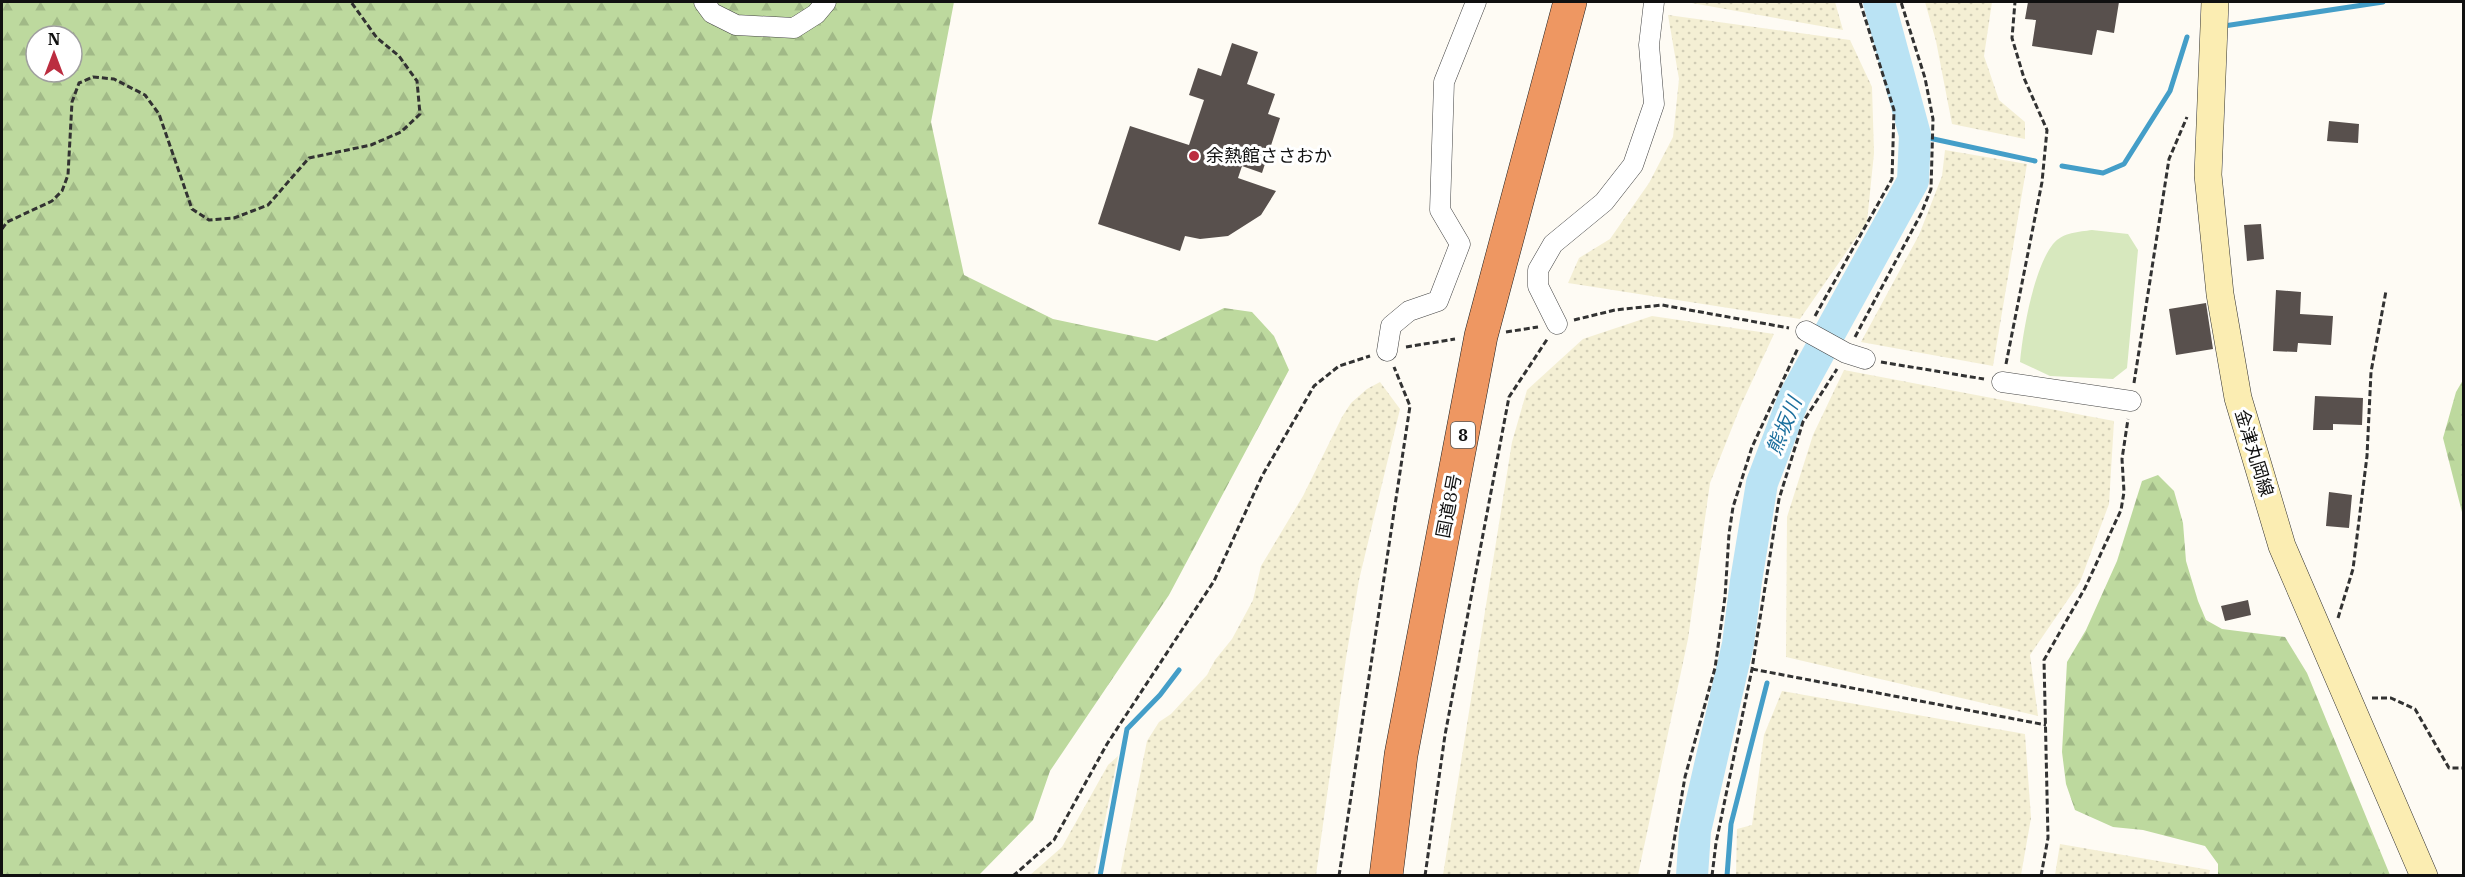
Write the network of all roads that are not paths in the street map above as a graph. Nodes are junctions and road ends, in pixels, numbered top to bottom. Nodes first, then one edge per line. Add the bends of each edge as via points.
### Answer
1 (704, 2) edge
2 (826, 2) edge
3 (1476, 2) edge
4 (1570, 2) edge
5 (1654, 2) edge
6 (2215, 2) edge
7 (1557, 324) road end
8 (1806, 331) road end
9 (1387, 351) road end
10 (1856, 356) road end
11 (2002, 382) road end
12 (2131, 401) road end
13 (1386, 876) edge
14 (2424, 876) edge

1 - 2 street via 712,13 736,25 794,28 816,14
3 - 9 street via 1443,82 1440,210 1460,244 1438,301 1409,311 1391,327
4 - 13 highway, 国道8号 / 8 via 1481,336 1401,754
5 - 7 street via 1650,45 1654,104 1633,165 1604,202 1553,244 1538,270 1538,286
6 - 14 main road, 金津丸岡線 via 2208,175 2224,317 2238,398 2282,546
8 - 10 street
11 - 12 street

